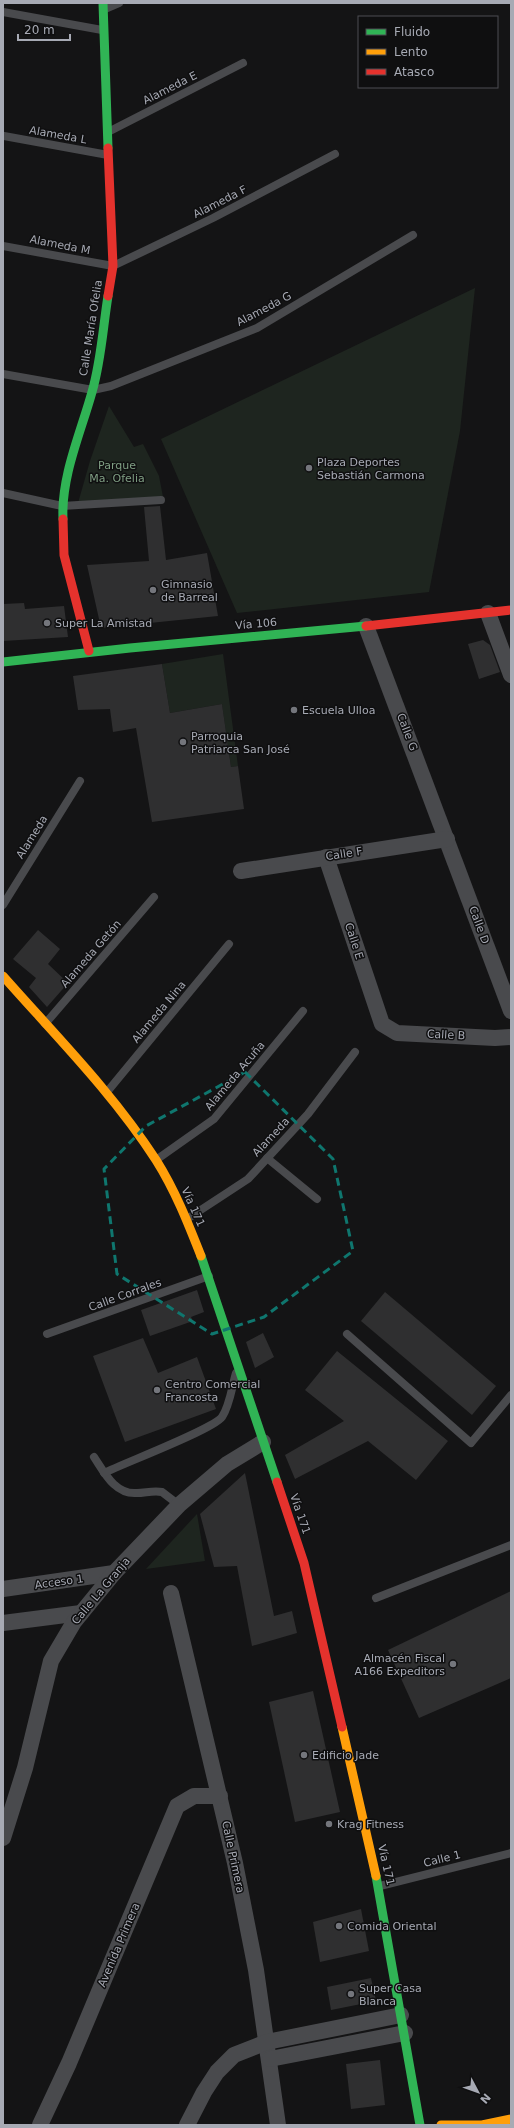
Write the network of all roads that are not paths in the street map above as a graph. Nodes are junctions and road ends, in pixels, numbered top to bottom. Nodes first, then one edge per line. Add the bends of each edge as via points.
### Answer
1 (119, 3) edge
2 (103, 6) edge
3 (3, 12) edge
4 (103, 30) junction
5 (243, 63) dead end
6 (107, 132) junction
7 (4, 136) dead end
8 (335, 154) dead end
9 (109, 155) junction
10 (413, 235) dead end
11 (3, 246) edge
12 (113, 266) junction
13 (3, 374) edge
14 (93, 390) junction
15 (3, 493) edge
16 (161, 500) dead end
17 (62, 506) junction
18 (511, 610) edge
19 (488, 613) junction
20 (366, 626) junction
21 (89, 650) junction
22 (3, 662) edge
23 (511, 675) edge
24 (80, 781) dead end
25 (447, 839) junction
26 (326, 857) junction
27 (241, 871) dead end
28 (154, 897) dead end
29 (3, 905) edge
30 (228, 944) dead end
31 (3, 976) edge
32 (303, 1011) dead end
33 (511, 1011) edge
34 (45, 1024) junction
35 (382, 1024) joint
36 (511, 1037) edge
37 (355, 1052) dead end
38 (106, 1093) junction
39 (267, 1158) junction
40 (156, 1160) junction
41 (317, 1199) dead end
42 (186, 1220) junction
43 (210, 1276) junction
44 (47, 1334) dead end
45 (347, 1334) dead end
46 (239, 1363) junction
47 (511, 1395) edge
48 (263, 1442) junction
49 (94, 1457) dead end
50 (104, 1473) junction
51 (180, 1505) junction
52 (511, 1544) edge
53 (114, 1573) junction
54 (3, 1589) edge
55 (171, 1593) dead end
56 (376, 1598) dead end
57 (81, 1613) junction
58 (3, 1623) edge
59 (220, 1796) junction
60 (3, 1838) edge
61 (511, 1853) edge
62 (378, 1886) junction
63 (401, 2015) junction
64 (405, 2033) junction
65 (267, 2042) junction
66 (270, 2059) junction
67 (511, 2119) edge
68 (40, 2125) edge
69 (187, 2125) edge
70 (278, 2125) edge
71 (420, 2125) edge
72 (441, 2125) edge

1 - 2 lane
2 - 4 main road, Calle María Ofelia
3 - 4 lane
4 - 6 main road, Calle María Ofelia
5 - 6 lane, Alameda E
6 - 9 main road, Calle María Ofelia
7 - 9 lane, Alameda L
8 - 12 lane, Alameda F via 213,218
9 - 12 main road, Calle María Ofelia
10 - 14 lane, Alameda G via 257,328 111,386
11 - 12 lane, Alameda M
12 - 14 main road, Calle María Ofelia
13 - 14 lane
14 - 17 main road, Calle María Ofelia via 73,454
15 - 17 lane
16 - 17 lane
17 - 21 main road, Calle María Ofelia via 64,555
18 - 19 main road, Vía 106
19 - 20 main road, Vía 106
19 - 23 street
20 - 21 main road, Vía 106
20 - 25 street, Calle G
21 - 22 main road, Vía 106
24 - 29 lane, Alameda
25 - 26 street, Calle F
25 - 33 street, Calle D
26 - 27 street, Calle F
26 - 35 street, Calle E
28 - 34 lane, Alameda Getón
30 - 38 lane, Alameda Nina
31 - 34 main road, Vía 171
32 - 40 lane, Alameda Acuña via 214,1119
34 - 38 main road, Vía 171
35 - 36 street, Calle B via 397,1033
37 - 39 lane, Alameda via 308,1114
38 - 40 main road, Vía 171
39 - 41 lane
39 - 42 lane, Alameda via 248,1178
40 - 42 main road, Vía 171
42 - 43 main road, Vía 171
43 - 44 lane, Calle Corrales
43 - 46 main road, Vía 171
45 - 47 lane via 471,1443
46 - 48 main road, Vía 171
46 - 50 lane via 225,1411 220,1419
48 - 51 street, Calle La Granja via 227,1464
48 - 62 main road, Vía 171 via 304,1563
49 - 50 lane
50 - 51 lane via 111,1482 126,1492 131,1494 158,1490
51 - 53 street, Calle La Granja
52 - 56 lane
53 - 54 street, Acceso 1
53 - 57 street, Calle La Granja
55 - 59 street, Calle Primera
57 - 58 street
57 - 60 street, Calle La Granja via 51,1661 25,1768
59 - 65 street, Calle Primera via 256,1970
59 - 68 street, Avenida Primera via 194,1796 177,1806 69,2063
61 - 62 lane, Calle 1
62 - 63 main road, Vía 171
63 - 64 main road, Vía 171
63 - 65 street
64 - 66 street
64 - 71 main road, Vía 171
65 - 66 street, Calle Primera
65 - 69 street via 234,2055 217,2072
66 - 70 street, Calle Primera
67 - 72 main road via 482,2125

